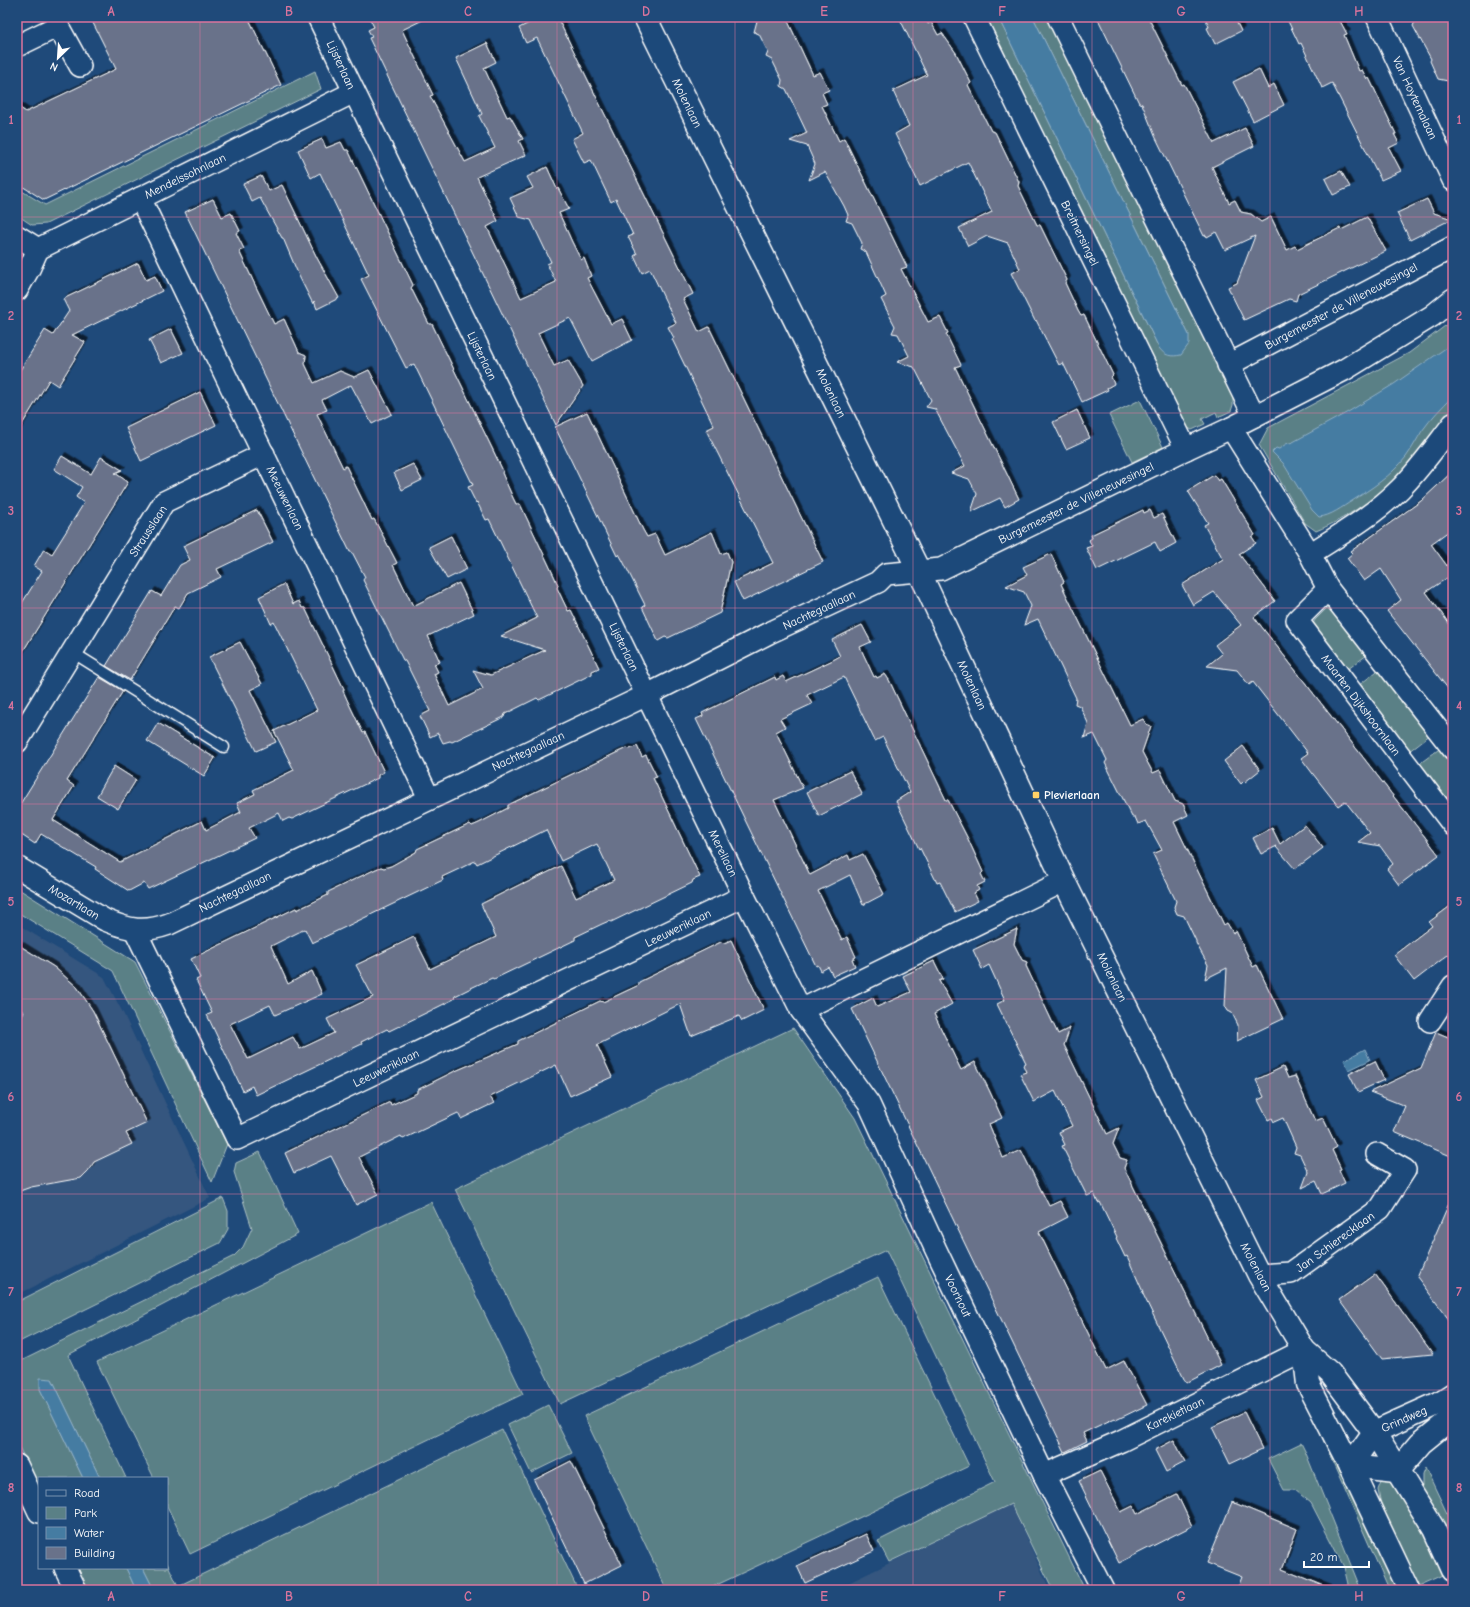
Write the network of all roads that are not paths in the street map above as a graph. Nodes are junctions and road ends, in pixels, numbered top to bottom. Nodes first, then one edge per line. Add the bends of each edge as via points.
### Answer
1 (318, 17) edge
2 (645, 17) edge
3 (974, 17) edge
4 (1058, 17) edge
5 (1377, 17) edge
6 (17, 46) edge
7 (80, 66) dead end
8 (354, 92) junction
9 (1453, 180) edge
10 (140, 198) junction
11 (17, 236) edge
12 (1453, 247) edge
13 (38, 249) junction
14 (17, 290) edge
15 (1453, 299) edge
16 (1228, 365) junction
17 (1254, 416) junction
18 (1453, 424) edge
19 (1231, 428) junction
20 (1186, 449) junction
21 (264, 454) junction
22 (1310, 554) junction
23 (919, 571) junction
24 (1328, 589) junction
25 (72, 652) junction
26 (647, 695) junction
27 (17, 742) edge
28 (224, 747) dead end
29 (1453, 749) edge
30 (429, 798) junction
31 (1453, 825) edge
32 (17, 867) edge
33 (1064, 881) junction
34 (744, 896) junction
35 (135, 930) junction
36 (1453, 986) edge
37 (802, 1010) junction
38 (1430, 1021) dead end
39 (1377, 1154) dead end
40 (1258, 1275) junction
41 (1304, 1350) junction
42 (1453, 1394) edge
43 (1453, 1417) edge
44 (1374, 1432) junction
45 (17, 1465) edge
46 (1350, 1466) junction
47 (1397, 1471) junction
48 (1044, 1475) junction
49 (38, 1510) edge
50 (66, 1569) edge
51 (1453, 1571) edge
52 (76, 1590) edge
53 (1103, 1590) edge
54 (1409, 1590) edge

1 - 8 street, Lijsterlaan
2 - 23 main road, Molenlaan
3 - 20 street, Breitnersingel
4 - 16 street
5 - 9 street, Van Hoytemalaan
6 - 7 street via 58,26
8 - 10 street, Mendelssohnlaan
8 - 26 street, Lijsterlaan
10 - 13 street, Mendelssohnlaan
10 - 21 street, Meeuwenlaan
11 - 13 street
12 - 16 street, Burgemeester de Villeneuvesingel
13 - 14 street
15 - 17 street, Burgemeester de Villeneuvesingel via 1432,316 1344,370
16 - 17 street
17 - 19 street, Burgemeester de Villeneuvesingel
18 - 22 street via 1400,489 1374,512
19 - 20 street, Burgemeester de Villeneuvesingel
19 - 22 street
20 - 23 street, Burgemeester de Villeneuvesingel via 941,569
21 - 25 street, Strausslaan via 164,502
21 - 30 street, Meeuwenlaan
22 - 24 street
23 - 26 street, Nachtegaallaan via 886,574 878,582 769,633
23 - 33 main road, Molenlaan
24 - 29 street
24 - 31 street, Maarten Dijkshoornlaan via 1297,620
25 - 27 street, Strausslaan
25 - 28 lane
26 - 30 street, Nachtegaallaan
26 - 34 street, Merellaan
30 - 35 street, Nachtegaallaan via 169,924
32 - 35 street, Mozartlaan via 105,920
33 - 37 street
33 - 40 main road, Molenlaan
34 - 35 street, Leeuweriklaan via 237,1139
34 - 37 street, Merellaan
36 - 38 street
37 - 48 street, Voorhout via 869,1104
39 - 40 street, Jan Schierecklaan via 1405,1170 1380,1209 1291,1273
40 - 41 main road, Molenlaan
41 - 44 main road, Molenlaan via 1330,1373
41 - 46 main road, Molenlaan via 1308,1384
41 - 48 street, Karekietlaan via 1121,1441
42 - 44 main road, Grindweg via 1439,1403
43 - 47 main road, Grindweg via 1421,1443
44 - 46 main road, Grindweg
44 - 47 main road, Molenlaan
45 - 49 street
46 - 47 main road
46 - 54 main road, Molenlaan
47 - 51 main road, Molenlaan via 1434,1529
48 - 53 street, Voorhout
50 - 52 street

